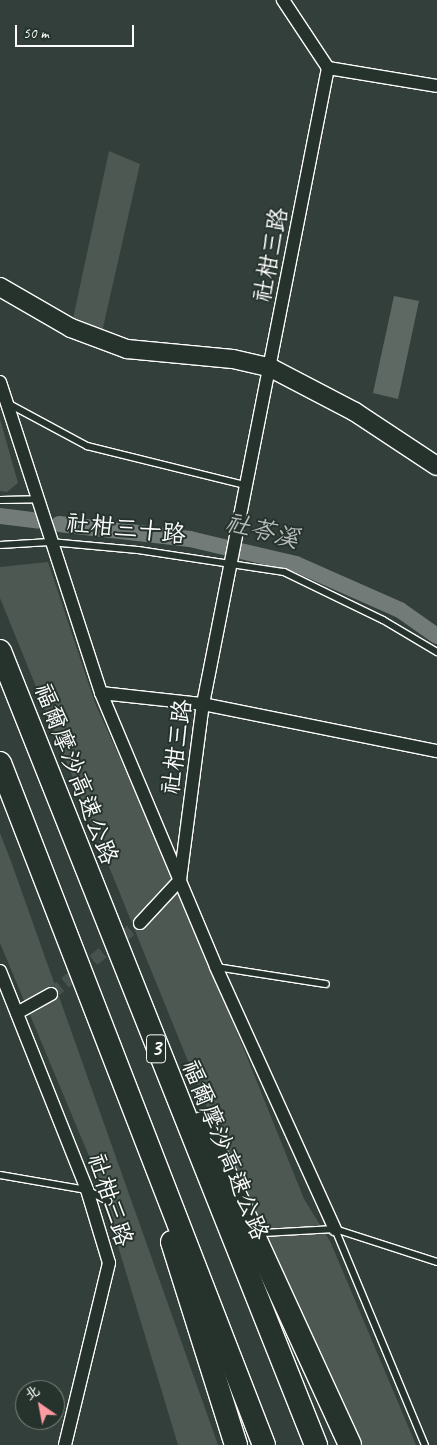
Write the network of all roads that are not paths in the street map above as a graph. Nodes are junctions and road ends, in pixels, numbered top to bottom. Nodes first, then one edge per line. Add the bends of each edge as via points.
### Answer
1 (283, 0) edge
2 (328, 68) junction
3 (437, 86) edge
4 (0, 287) edge
5 (271, 368) junction
6 (0, 382) edge
7 (8, 404) junction
8 (437, 466) edge
9 (245, 485) junction
10 (39, 499) junction
11 (0, 500) edge
12 (50, 542) junction
13 (0, 545) edge
14 (230, 562) junction
15 (0, 651) edge
16 (437, 652) edge
17 (101, 693) junction
18 (203, 704) junction
19 (437, 751) edge
20 (0, 763) edge
21 (79, 858) junction
22 (180, 880) junction
23 (140, 923) tunnel mouth
24 (216, 967) junction
25 (0, 971) edge
26 (326, 984) dead end
27 (51, 994) tunnel mouth
28 (94, 998) junction
29 (17, 1013) junction
30 (0, 1175) edge
31 (87, 1190) junction
32 (108, 1201) dead end
33 (335, 1229) junction
34 (263, 1233) dead end
35 (437, 1262) edge
36 (64, 1445) edge
37 (236, 1445) edge
38 (264, 1445) edge
39 (316, 1445) edge
40 (350, 1445) edge
41 (425, 1445) edge

1 - 2 street
2 - 3 street
2 - 5 street, 社柑三路
4 - 5 street via 71,328 127,349 233,359
5 - 8 street via 355,412
5 - 9 street, 社柑三路
6 - 7 street
7 - 9 lane via 87,446
7 - 10 street
9 - 14 street, 社柑三路
10 - 11 lane
10 - 12 street
12 - 13 lane, 社柑三十路
12 - 14 lane, 社柑三十路
12 - 17 street
14 - 16 lane, 社柑三十路 via 284,572 383,620
14 - 18 street, 社柑三路
15 - 21 highway, 福爾摩沙高速公路 / 3
17 - 18 street
17 - 22 street
18 - 19 street
18 - 22 street, 社柑三路
20 - 28 highway, 3
21 - 39 highway, 福爾摩沙高速公路 / 3
21 - 40 highway
22 - 23 street
22 - 24 street
24 - 26 lane
24 - 33 street
25 - 29 street, 社柑三路
27 - 29 street
28 - 37 highway
28 - 38 highway, 3
29 - 31 street, 社柑三路
30 - 31 lane
31 - 32 lane
31 - 36 street, 社柑三路 via 109,1263
33 - 34 lane
33 - 35 lane
33 - 41 lane

